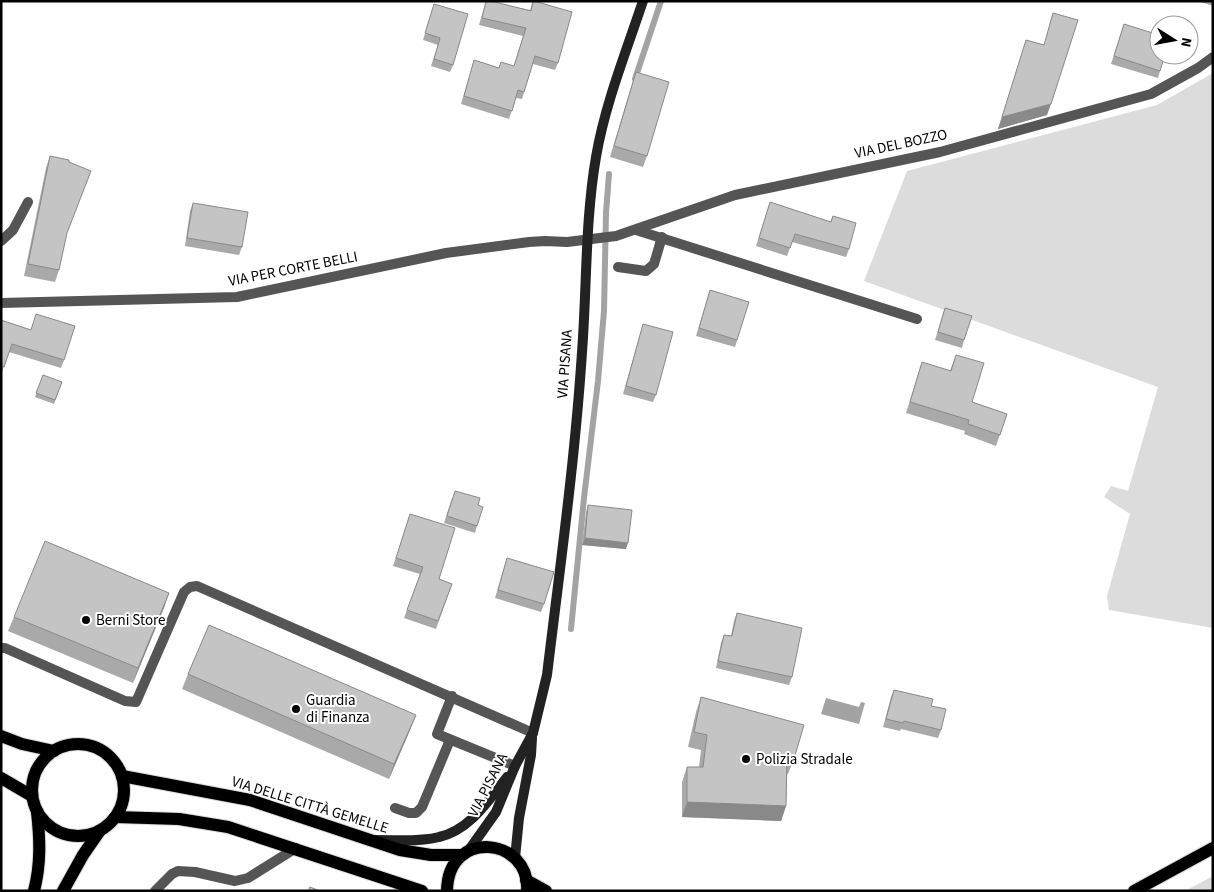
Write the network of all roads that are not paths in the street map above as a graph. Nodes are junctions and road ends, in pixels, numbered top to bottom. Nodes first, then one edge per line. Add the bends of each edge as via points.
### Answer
1 (642, 1) edge
2 (1213, 57) edge
3 (28, 202) dead end
4 (636, 230) junction
5 (662, 238) junction
6 (1, 241) edge
7 (588, 241) junction
8 (618, 267) dead end
9 (1, 303) edge
10 (918, 319) dead end
11 (1, 648) edge
12 (452, 696) junction
13 (533, 733) junction
14 (1, 736) edge
15 (450, 740) junction
16 (54, 751) junction
17 (516, 766) junction
18 (122, 776) junction
19 (1, 778) edge
20 (32, 796) junction
21 (395, 808) dead end
22 (38, 812) junction
23 (115, 817) junction
24 (99, 832) junction
25 (371, 840) junction
26 (296, 848) junction
27 (1213, 848) edge
28 (464, 853) junction
29 (515, 858) junction
30 (527, 885) edge
31 (34, 891) edge
32 (63, 891) edge
33 (155, 891) edge
34 (422, 891) edge
35 (446, 891) edge
36 (546, 891) edge
37 (1134, 891) edge

1 - 7 main road, VIA PISANA via 605,116 596,156
2 - 4 street, VIA DEL BOZZO via 1151,94 940,152 735,195
3 - 6 street via 13,230
4 - 5 street
4 - 7 street, VIA DEL BOZZO
5 - 8 street via 654,264 646,271
5 - 10 street
7 - 9 street, VIA PER CORTE BELLI via 529,242 446,253 237,297
7 - 13 main road, VIA PISANA via 575,449 547,675
11 - 12 street via 125,701 136,702 184,592 197,586
12 - 13 street
12 - 15 street via 437,734
13 - 17 main road, VIA PISANA
13 - 29 main road, VIA PISANA
14 - 16 main road
15 - 17 street
15 - 21 street via 422,807 416,813
16 - 18 main road via 74,744 95,748 113,760
16 - 20 main road via 37,770
17 - 25 main road via 472,819 457,830 423,840
17 - 28 main road, VIA PISANA via 496,812
18 - 23 main road via 123,799
18 - 25 main road, VIA DELLE CITTÀ GEMELLE via 250,800
19 - 20 main road
20 - 22 main road
22 - 24 main road via 46,823 71,836
22 - 31 main road via 40,861
23 - 24 main road
23 - 26 main road via 211,823
24 - 32 main road
25 - 28 main road, VIA DELLE CITTÀ GEMELLE via 419,854
26 - 33 street via 248,878 235,881 187,870 178,871
26 - 34 main road
27 - 37 main road
28 - 29 main road via 488,847 500,849
28 - 35 main road, VIA PISANA via 451,870
29 - 30 main road
30 - 36 main road

